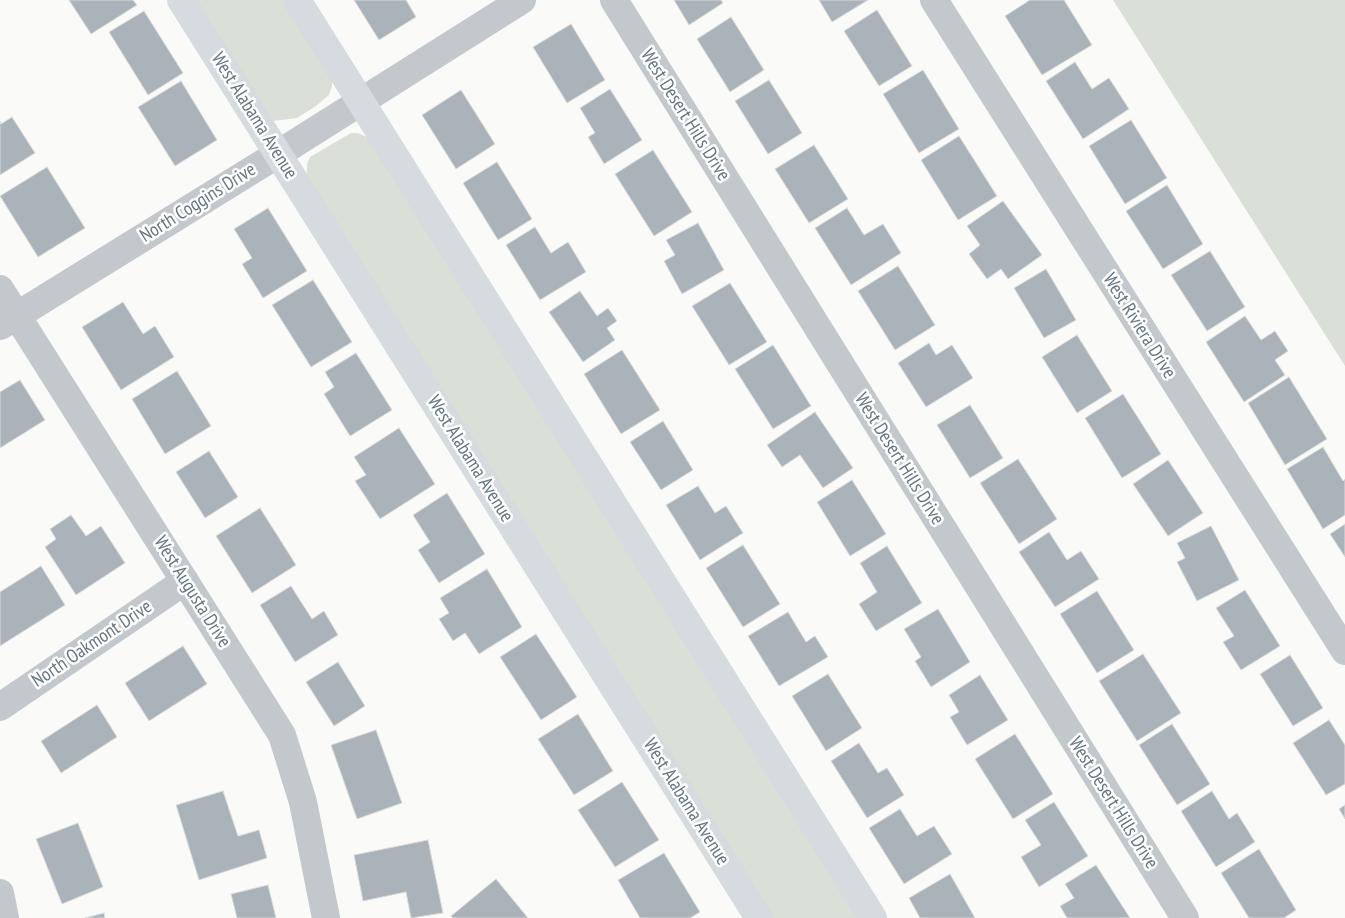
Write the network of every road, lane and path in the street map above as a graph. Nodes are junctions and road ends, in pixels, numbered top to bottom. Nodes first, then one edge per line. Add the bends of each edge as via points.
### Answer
1 (182, 0) edge
2 (297, 0) edge
3 (522, 0) edge
4 (614, 0) edge
5 (934, 0) edge
6 (361, 101) junction
7 (278, 154) junction
8 (0, 289) edge
9 (8, 321) edge
10 (185, 581) junction
11 (1345, 651) edge
12 (0, 707) edge
13 (0, 893) edge
14 (5, 918) edge
15 (326, 918) edge
16 (759, 918) edge
17 (873, 918) edge
18 (1185, 918) edge

1 - 7 street, West Alabama Avenue
2 - 6 street
3 - 6 street, North Coggins Drive
4 - 18 street, West Desert Hills Drive
5 - 11 street, West Riviera Drive
6 - 7 street, North Coggins Drive
6 - 17 street
7 - 9 street, North Coggins Drive
7 - 16 street, West Alabama Avenue
8 - 9 street, West Augusta Drive
9 - 10 street, West Augusta Drive
10 - 12 street, North Oakmont Drive
10 - 15 street, West Augusta Drive via 282,735 303,802
13 - 14 street

